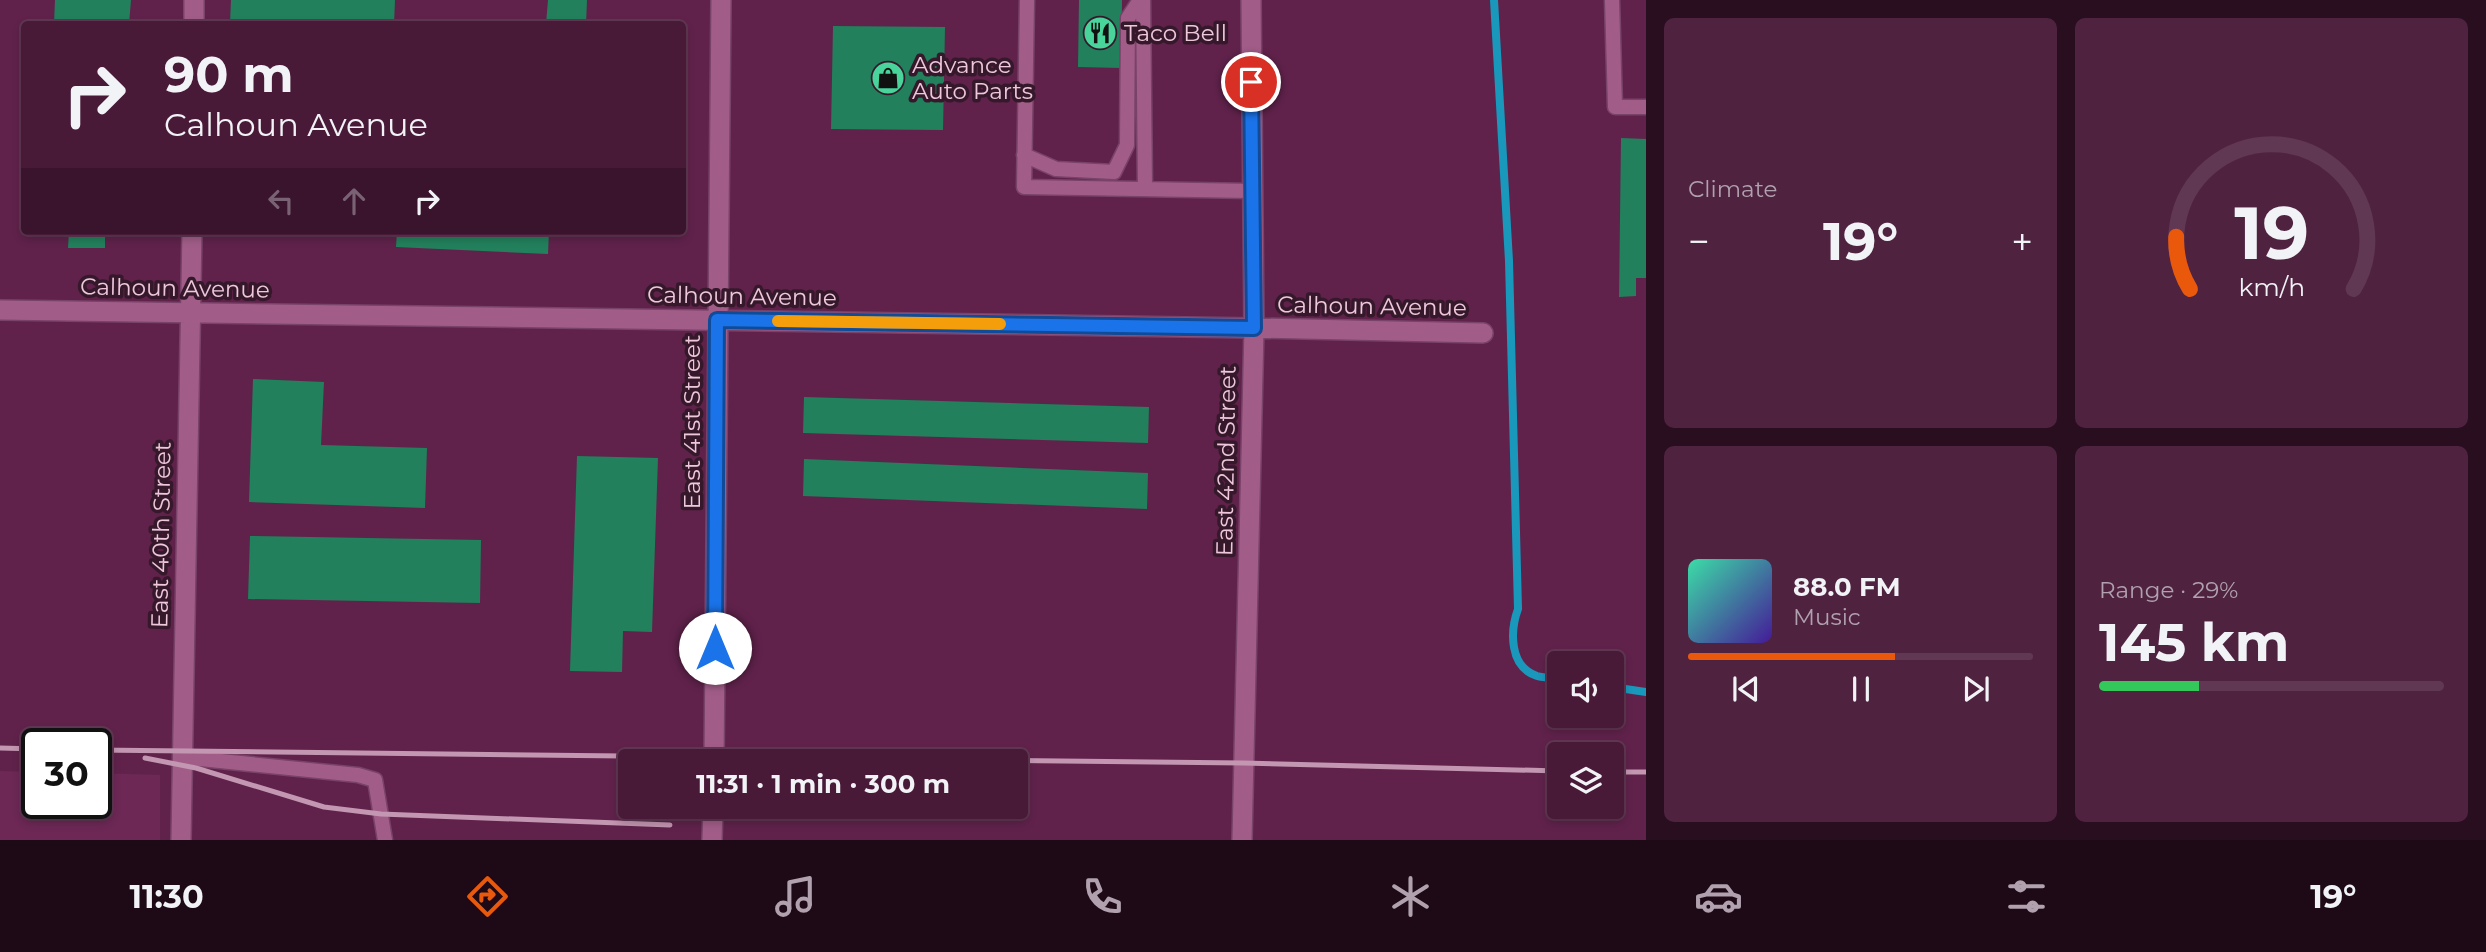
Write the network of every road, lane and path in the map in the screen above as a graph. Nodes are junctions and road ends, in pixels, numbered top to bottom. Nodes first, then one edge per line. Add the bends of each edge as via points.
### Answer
1 (194, 0) edge
2 (721, 0) edge
3 (1027, 0) edge
4 (1142, 0) edge
5 (1251, 0) edge
6 (1612, 0) edge
7 (194, 21) edge
8 (1646, 107) edge
9 (1024, 155) junction
10 (1145, 188) junction
11 (1252, 191) junction
12 (192, 235) edge
13 (0, 310) edge
14 (191, 313) junction
15 (717, 320) junction
16 (1254, 328) junction
17 (1483, 333) dead end
18 (714, 749) edge
19 (181, 757) junction
20 (713, 819) edge
21 (181, 840) edge
22 (385, 840) edge
23 (712, 840) edge
24 (1242, 840) edge

1 - 7 street
2 - 15 street, East 41st Street
3 - 9 lane
4 - 9 lane via 1128,18 1127,145 1114,172 1056,169
4 - 10 lane
5 - 11 street, East 42nd Street
6 - 8 lane via 1615,107
9 - 10 lane via 1024,187
10 - 11 lane
11 - 16 street, East 42nd Street
12 - 14 street, East 40th Street
13 - 14 street, Calhoun Avenue
14 - 15 street, Calhoun Avenue
14 - 19 street, East 40th Street
15 - 16 street, Calhoun Avenue
15 - 18 street, East 41st Street
16 - 17 street, Calhoun Avenue
16 - 24 street, East 42nd Street
19 - 21 street, East 40th Street
19 - 22 lane via 375,780
20 - 23 street

